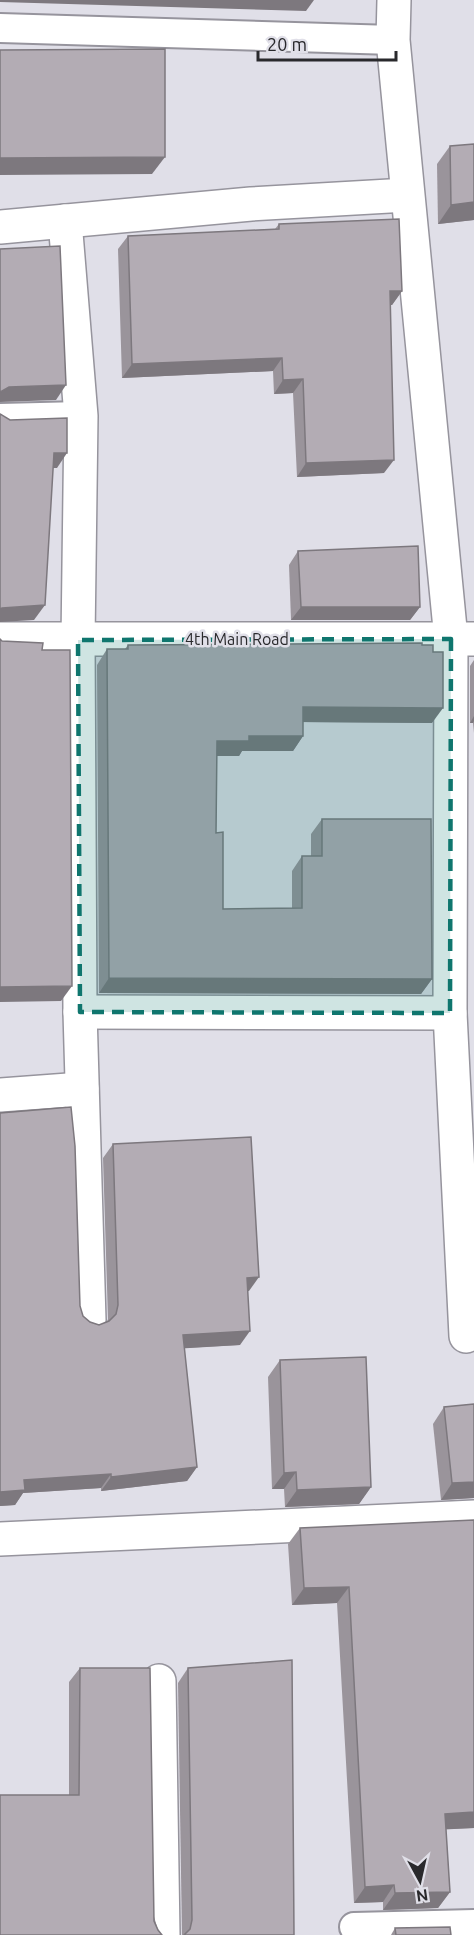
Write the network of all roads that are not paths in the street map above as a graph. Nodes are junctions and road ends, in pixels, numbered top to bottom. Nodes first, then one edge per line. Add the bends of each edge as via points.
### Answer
1 (394, 0) edge
2 (0, 28) edge
3 (393, 40) junction
4 (407, 195) junction
5 (65, 221) junction
6 (0, 227) edge
7 (81, 416) junction
8 (0, 418) edge
9 (0, 639) edge
10 (462, 639) edge
11 (78, 640) junction
12 (80, 1012) junction
13 (450, 1013) junction
14 (82, 1089) junction
15 (0, 1095) edge
16 (463, 1104) edge
17 (89, 1320) edge
18 (466, 1336) dead end
19 (474, 1517) edge
20 (0, 1539) edge
21 (159, 1681) dead end
22 (474, 1924) edge
23 (354, 1927) dead end
24 (163, 1935) edge

1 - 3 street
2 - 3 lane
3 - 4 street
4 - 5 street
4 - 10 street
5 - 6 street
5 - 7 street
7 - 8 lane
7 - 11 street
9 - 11 street, 4th Main Road
10 - 11 street, 4th Main Road
10 - 13 street
11 - 12 street
12 - 13 street
12 - 14 street
13 - 16 street
14 - 15 street
14 - 17 street
16 - 18 street
19 - 20 street
21 - 24 street
22 - 23 lane

